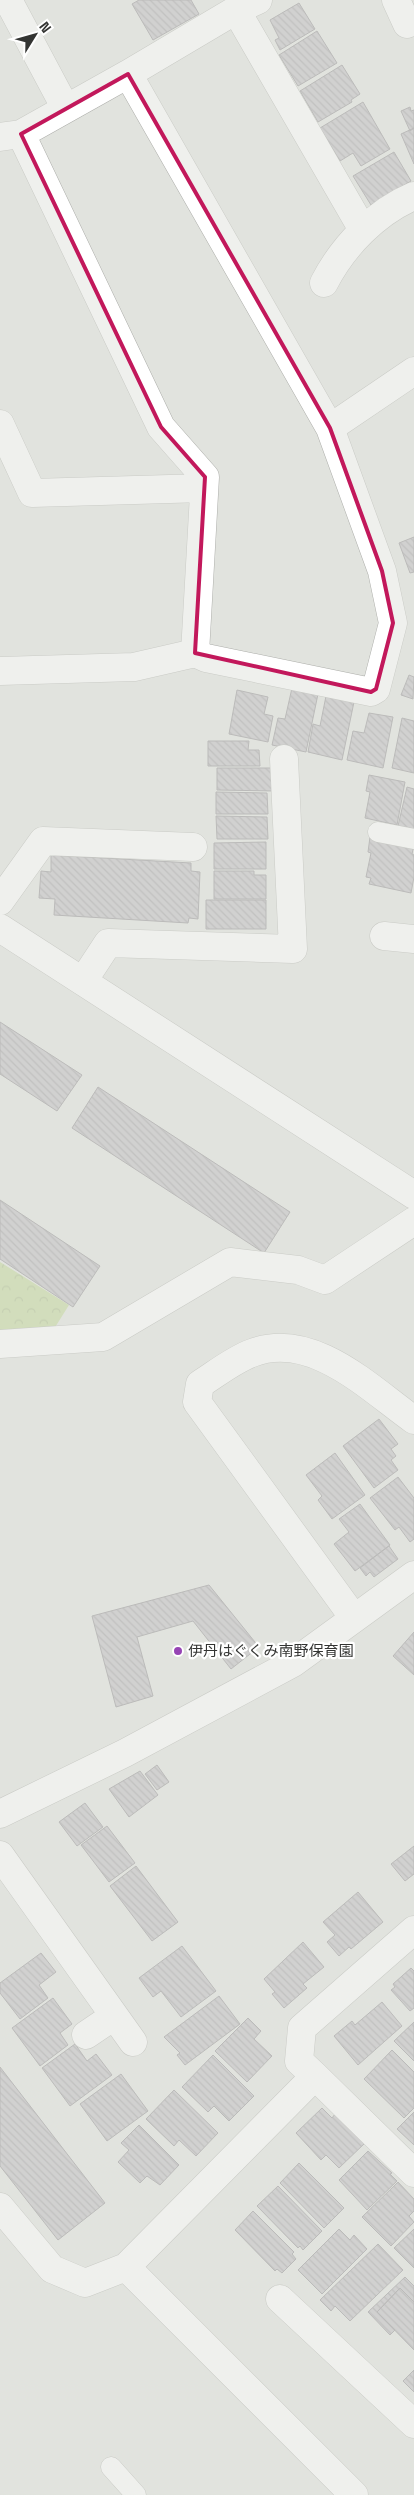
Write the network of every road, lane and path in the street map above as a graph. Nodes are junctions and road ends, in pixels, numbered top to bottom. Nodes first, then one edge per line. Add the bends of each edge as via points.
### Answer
1 (8, 0) edge
2 (396, 0) edge
3 (247, 5) edge
4 (414, 21) edge
5 (128, 74) junction
6 (65, 107) junction
7 (10, 136) edge
8 (414, 196) edge
9 (363, 230) junction
10 (324, 283) dead end
11 (414, 371) edge
12 (0, 424) edge
13 (330, 428) junction
14 (204, 488) junction
15 (195, 653) junction
16 (0, 671) edge
17 (284, 759) dead end
18 (378, 832) dead end
19 (414, 839) edge
20 (193, 847) dead end
21 (0, 902) edge
22 (0, 928) edge
23 (384, 936) dead end
24 (414, 939) edge
25 (83, 981) junction
26 (414, 1195) edge
27 (414, 1221) edge
28 (0, 1344) edge
29 (414, 1420) edge
30 (414, 1575) edge
31 (354, 1618) junction
32 (0, 1814) edge
33 (0, 1855) edge
34 (414, 1930) edge
35 (114, 2016) junction
36 (86, 2035) dead end
37 (133, 2042) dead end
38 (315, 2076) junction
39 (414, 2173) edge
40 (0, 2207) edge
41 (126, 2267) junction
42 (280, 2299) dead end
43 (414, 2424) edge
44 (111, 2467) dead end
45 (133, 2494) edge
46 (354, 2495) edge

1 - 6 street
2 - 4 street via 407,24
3 - 5 street
3 - 9 street
5 - 6 street
5 - 13 street
6 - 7 street
7 - 14 street via 161,427 205,477
8 - 9 street
9 - 10 street via 335,262
11 - 13 street
12 - 14 street via 32,493
13 - 15 street via 382,571 393,623 376,689 371,692 206,658
14 - 15 street
15 - 16 street via 134,667
17 - 25 street via 293,950 108,943
18 - 19 lane
20 - 21 street via 43,841
22 - 25 street
23 - 24 street
25 - 26 street
27 - 28 street via 325,1280 298,1270 230,1262 103,1337
29 - 31 street via 334,1363 301,1349 277,1348 254,1352 200,1384 196,1402
30 - 31 street
31 - 32 street via 293,1663 125,1753
33 - 35 street
34 - 38 street via 302,2028 299,2061
35 - 36 street
35 - 37 street
38 - 39 street
38 - 41 street
40 - 41 street via 52,2270 85,2283
41 - 46 street
42 - 43 street
44 - 45 lane

